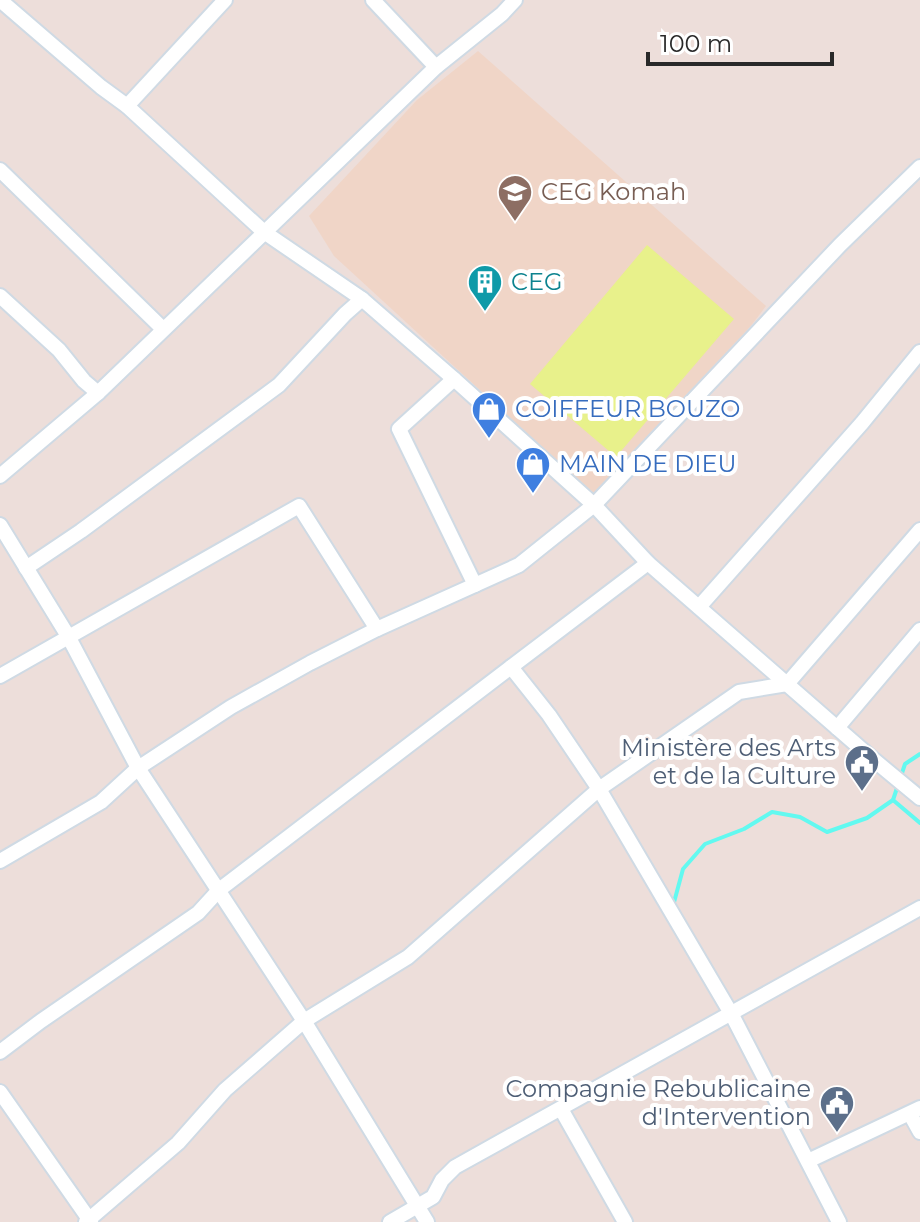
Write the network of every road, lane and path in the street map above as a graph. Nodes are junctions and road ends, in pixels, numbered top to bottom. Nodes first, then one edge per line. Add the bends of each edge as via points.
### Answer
1 (0, 0) edge
2 (225, 0) edge
3 (373, 0) edge
4 (515, 0) edge
5 (436, 67) junction
6 (127, 106) junction
7 (920, 167) edge
8 (0, 170) edge
9 (264, 232) junction
10 (0, 296) edge
11 (362, 299) junction
12 (163, 329) junction
13 (920, 352) edge
14 (454, 379) junction
15 (98, 393) junction
16 (0, 476) edge
17 (594, 505) junction
18 (0, 525) edge
19 (920, 530) edge
20 (648, 563) junction
21 (26, 568) junction
22 (475, 585) junction
23 (699, 607) junction
24 (377, 629) junction
25 (920, 630) edge
26 (68, 636) junction
27 (511, 667) junction
28 (0, 676) edge
29 (787, 684) junction
30 (837, 728) junction
31 (138, 768) junction
32 (599, 789) junction
33 (920, 798) edge
34 (0, 861) edge
35 (219, 890) junction
36 (920, 908) edge
37 (732, 1015) junction
38 (304, 1021) junction
39 (0, 1052) edge
40 (0, 1092) edge
41 (561, 1109) junction
42 (915, 1111) edge
43 (920, 1132) edge
44 (808, 1161) junction
45 (418, 1206) junction
46 (89, 1221) edge
47 (390, 1222) edge
48 (427, 1222) edge
49 (625, 1222) edge
50 (839, 1222) edge

1 - 6 street
2 - 6 street
3 - 5 street
4 - 5 street
5 - 9 street
6 - 9 street
7 - 17 street
8 - 12 street
9 - 11 street
9 - 12 street
10 - 15 street
11 - 14 street
11 - 21 street via 279,385
12 - 15 street
13 - 23 street
14 - 17 street
14 - 22 street via 399,429
15 - 16 street
17 - 20 street
17 - 22 street via 519,565
18 - 21 street
19 - 29 street
20 - 23 street
20 - 27 street
21 - 26 street
22 - 24 street
23 - 29 street
24 - 26 street via 299,506
24 - 31 street via 231,707
25 - 30 street
26 - 28 street
26 - 31 street
27 - 32 street
27 - 35 street
29 - 30 street
29 - 32 street via 739,692
30 - 33 street
31 - 34 street via 101,802
31 - 35 street
32 - 37 street
32 - 38 street via 408,957
35 - 38 street
35 - 39 street via 198,913
36 - 37 street
37 - 41 street
37 - 44 street
38 - 45 street
38 - 46 street
40 - 46 street
41 - 45 street via 455,1167 433,1197
41 - 49 street
42 - 43 street
42 - 44 street
44 - 50 street
45 - 47 street
45 - 48 street

